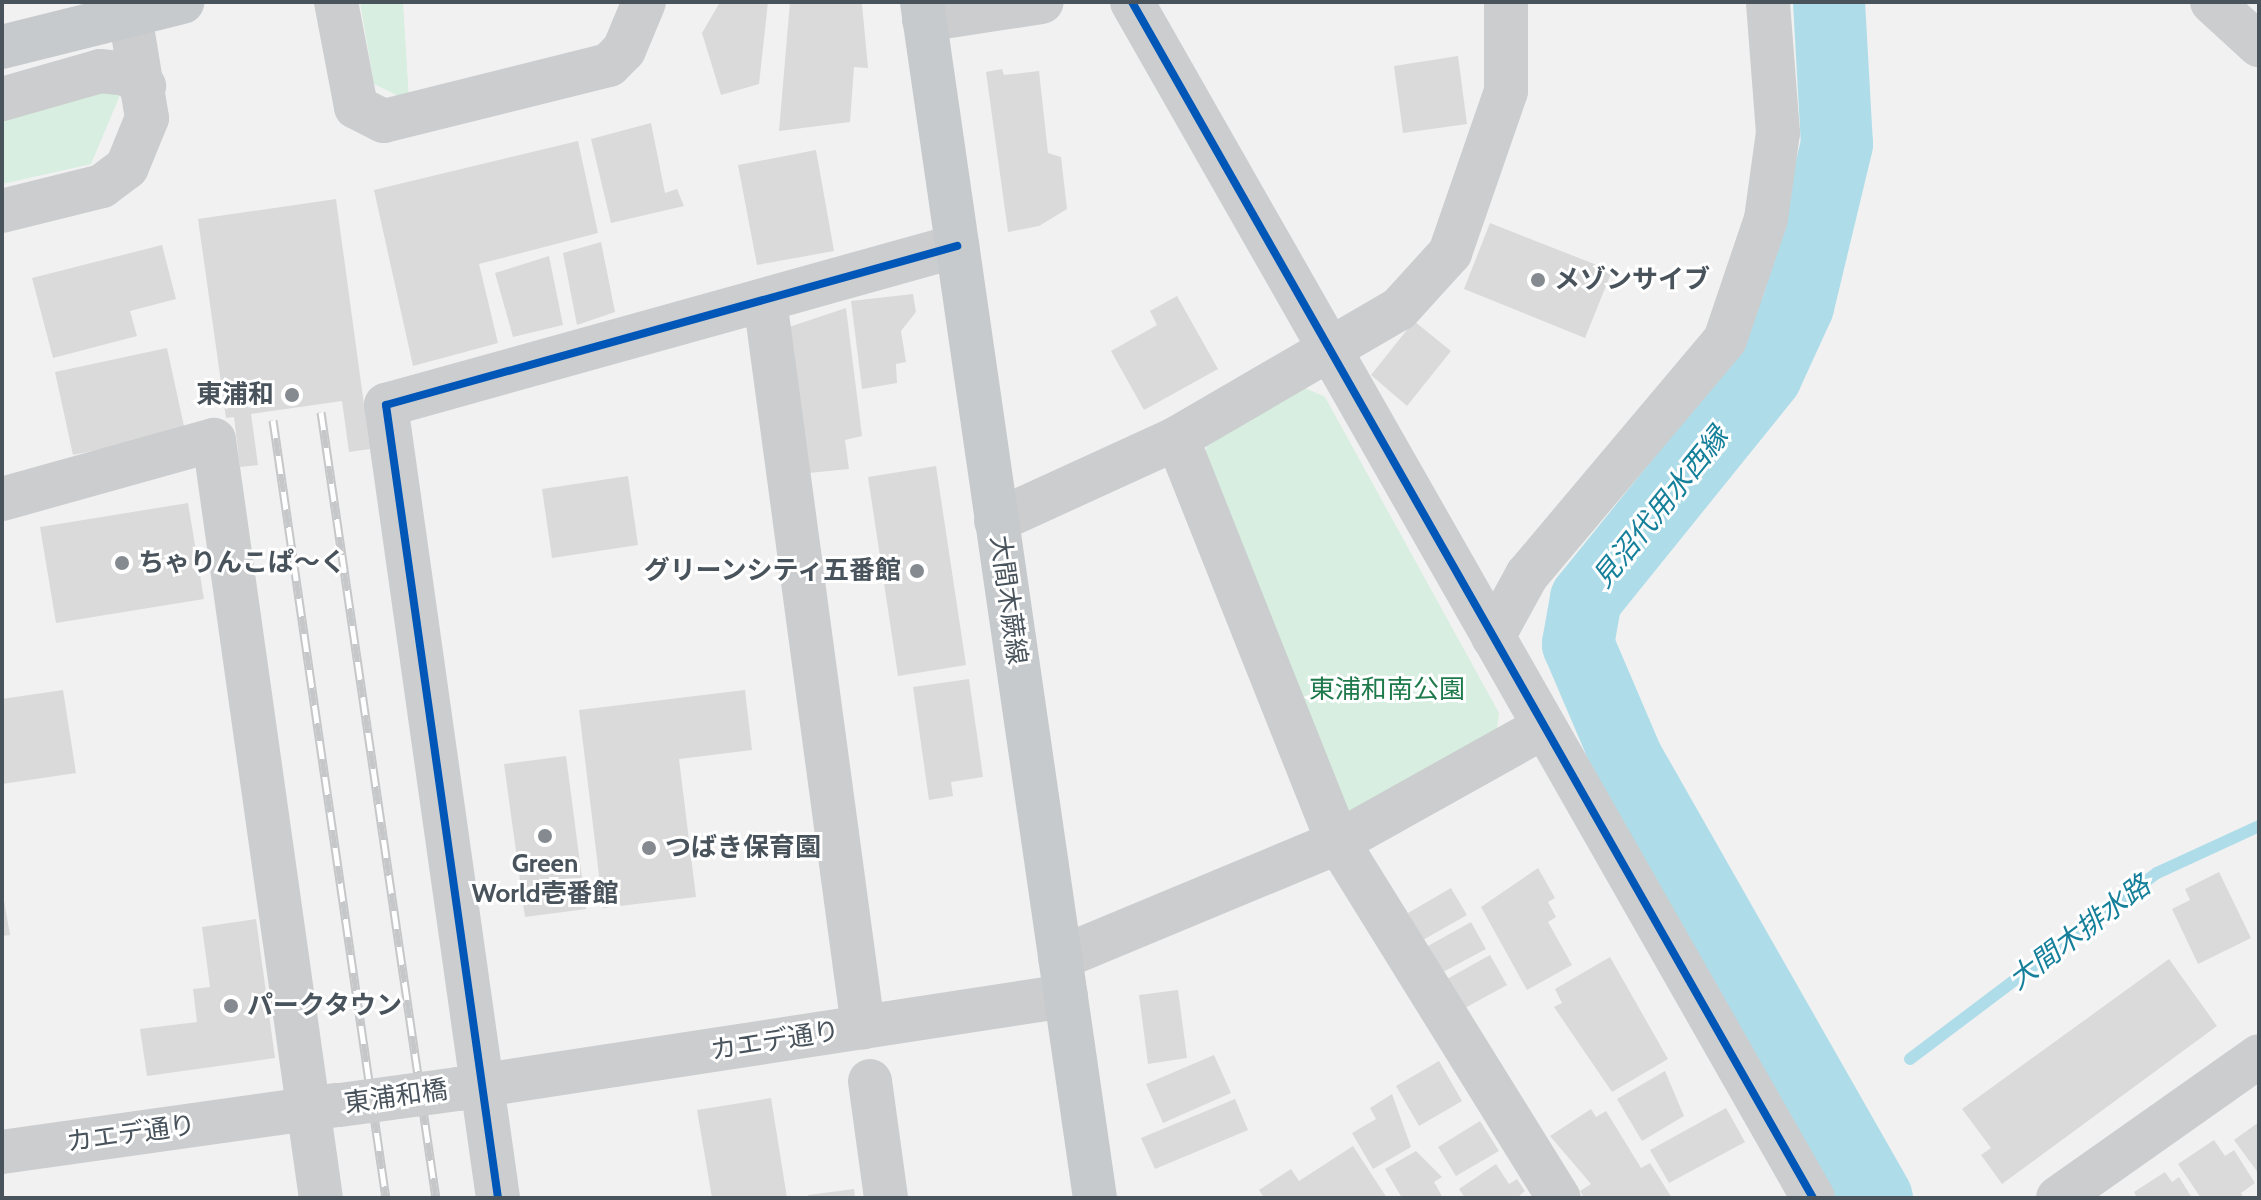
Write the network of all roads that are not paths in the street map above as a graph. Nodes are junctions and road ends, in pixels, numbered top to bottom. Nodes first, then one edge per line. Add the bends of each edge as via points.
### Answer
1 (182, 2) edge
2 (336, 2) edge
3 (644, 2) edge
4 (1042, 2) edge
5 (1132, 2) edge
6 (1506, 2) edge
7 (1768, 2) edge
8 (2212, 2) edge
9 (923, 11) edge
10 (130, 15) junction
11 (2259, 45) edge
12 (2, 47) edge
13 (144, 86) junction
14 (2, 99) edge
15 (2, 211) edge
16 (957, 246) junction
17 (765, 300) junction
18 (1330, 352) junction
19 (1177, 438) junction
20 (2, 499) edge
21 (996, 521) junction
22 (1493, 637) junction
23 (1544, 727) junction
24 (1338, 842) junction
25 (1063, 977) junction
26 (863, 1027) junction
27 (2259, 1056) edge
28 (870, 1081) dead end
29 (471, 1087) junction
30 (324, 1107) junction
31 (2, 1152) edge
32 (321, 1198) edge
33 (498, 1198) edge
34 (886, 1198) edge
35 (1095, 1198) edge
36 (1559, 1198) edge
37 (1813, 1198) edge
38 (2058, 1198) edge

1 - 10 main road
2 - 3 street via 356,107 384,121 609,65 624,50
4 - 9 street
5 - 18 street
6 - 18 street via 1506,91 1450,253 1399,309
7 - 22 street via 1778,133 1766,219 1725,340 1527,575
8 - 11 street
9 - 16 main road, 大間木蕨線
10 - 12 main road
10 - 13 street
13 - 14 street via 127,74 100,71
13 - 15 street via 140,147 116,177
16 - 17 street
16 - 21 main road, 大間木蕨線
17 - 26 street
17 - 29 street via 386,405
18 - 19 street
18 - 22 street
19 - 21 street
19 - 24 street
20 - 30 street via 214,440
21 - 25 main road, 大間木蕨線
22 - 23 street
23 - 24 street, カエデ通り
23 - 37 street
24 - 25 street, カエデ通り
24 - 36 street
25 - 26 street, カエデ通り
25 - 35 main road, 大間木蕨線
26 - 29 street, カエデ通り
27 - 38 street
28 - 34 street
29 - 30 street, 東浦和橋, bridge
29 - 33 street
30 - 31 street, カエデ通り
30 - 32 street

